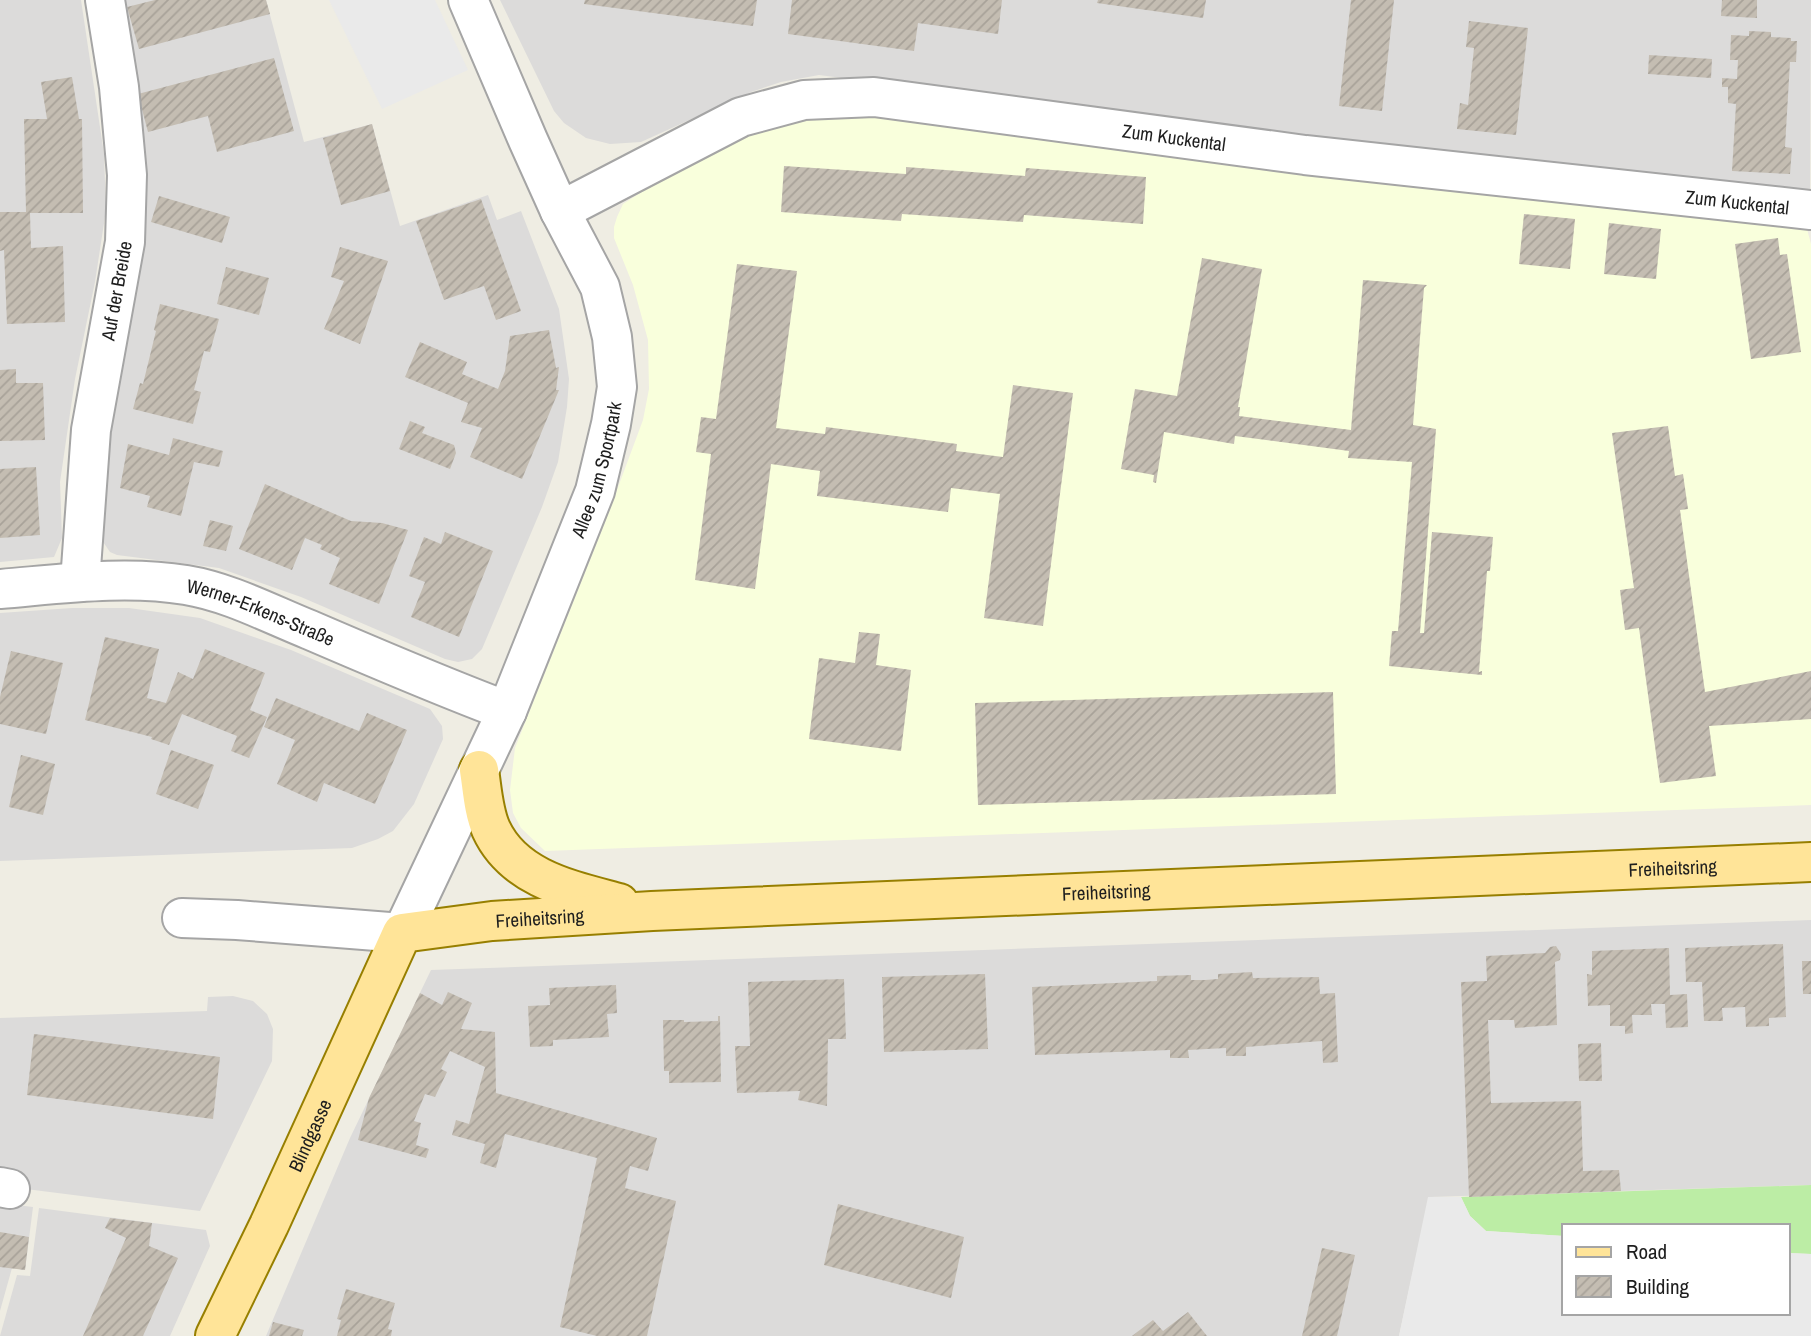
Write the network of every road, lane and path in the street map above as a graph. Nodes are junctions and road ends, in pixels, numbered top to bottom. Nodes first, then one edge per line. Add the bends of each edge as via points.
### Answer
1 (105, 0) edge
2 (468, 0) edge
3 (1811, 210) edge
4 (561, 211) junction
5 (80, 582) junction
6 (0, 589) edge
7 (507, 711) junction
8 (479, 770) junction
9 (1811, 862) edge
10 (652, 911) junction
11 (182, 918) dead end
12 (402, 933) junction
13 (215, 1336) edge

1 - 5 street, Auf der Breide via 120,87 127,175 125,242 90,430
2 - 4 street, Allee zum Sportpark
3 - 4 street, Zum Kuckental via 1305,155 874,97 804,100 741,117
4 - 7 street, Allee zum Sportpark via 600,287 617,387 595,491
5 - 6 street, Werner-Erkens-Straße
5 - 7 street, Werner-Erkens-Straße via 186,585 232,597
7 - 8 street, Allee zum Sportpark
8 - 10 main road via 491,829 507,855 525,870 571,890
8 - 12 street, Allee zum Sportpark
9 - 10 main road, Freiheitsring
10 - 12 main road, Freiheitsring via 492,921
11 - 12 street
12 - 13 main road, Blindgasse

